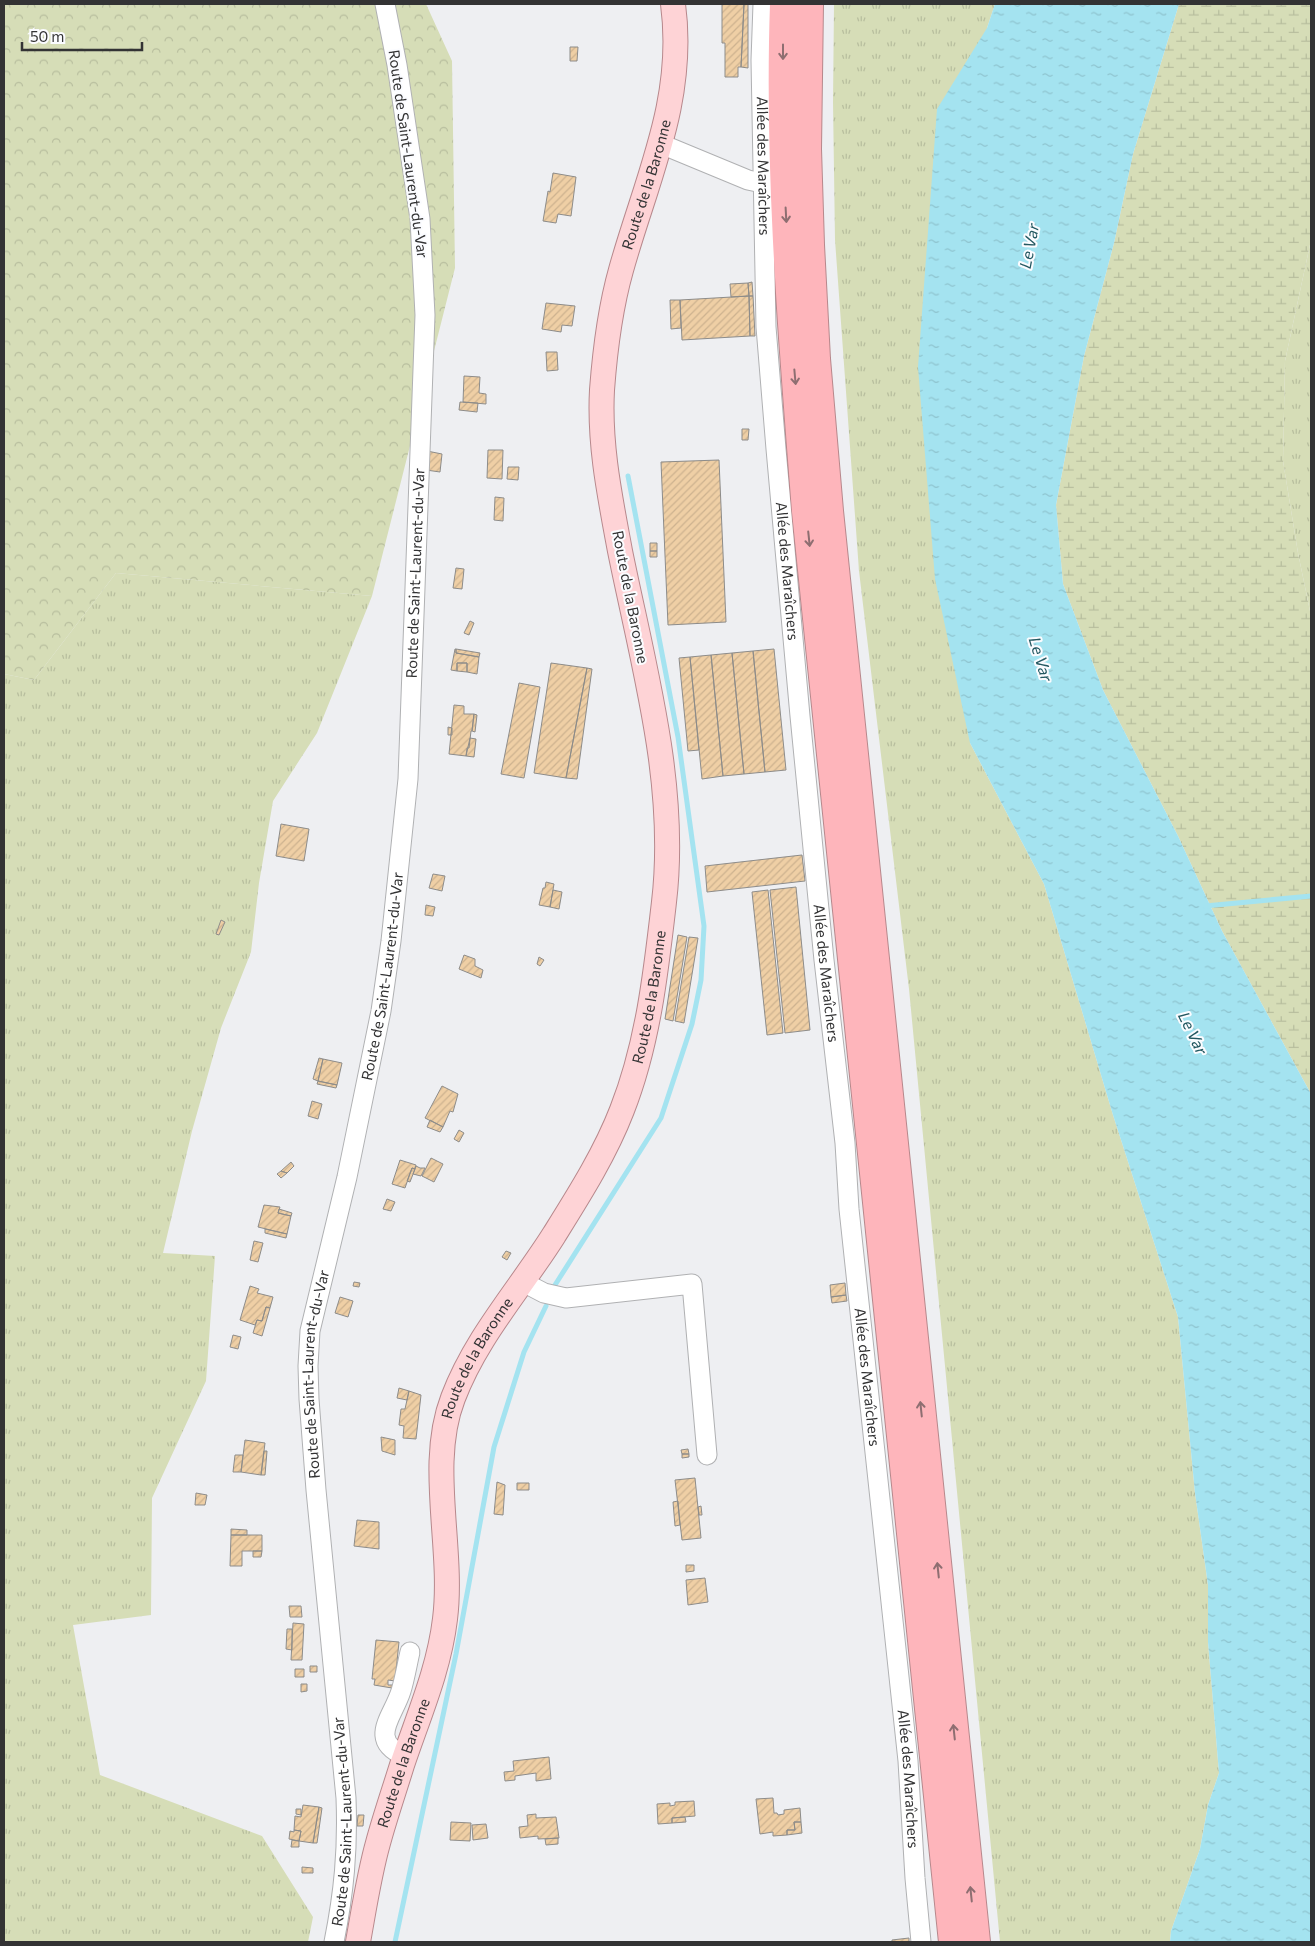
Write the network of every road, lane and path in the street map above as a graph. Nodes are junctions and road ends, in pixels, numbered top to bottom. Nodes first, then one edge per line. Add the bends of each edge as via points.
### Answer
1 (385, 4) edge
2 (672, 4) edge
3 (762, 4) edge
4 (784, 4) edge
5 (809, 4) edge
6 (661, 144) junction
7 (762, 183) junction
8 (521, 1281) junction
9 (707, 1455) dead end
10 (410, 1652) dead end
11 (405, 1756) junction
12 (334, 1942) edge
13 (358, 1942) edge
14 (921, 1942) edge
15 (953, 1942) edge
16 (976, 1942) edge

1 - 12 street, Route de Saint-Laurent-du-Var via 420,219 424,346 408,779 391,942 381,1012 347,1177 310,1330 308,1399 348,1835 346,1873
2 - 6 main road, Route de la Baronne via 676,60
3 - 7 street, Allée des Maraîchers
4 -> 15 highway via 783,159 806,501
16 -> 5 highway via 816,359 807,149
6 - 7 street
6 - 8 main road, Route de la Baronne via 612,305 601,417 606,479 653,710 665,793 665,895 646,1029 624,1107 592,1172
7 - 14 street, Allée des Maraîchers via 766,327 778,479 849,1208 908,1761
8 - 9 street via 544,1293 566,1298 692,1284
8 - 11 main road, Route de la Baronne via 486,1332 450,1404 442,1442 445,1618 436,1663
10 - 11 street via 401,1692 385,1726 387,1745
11 - 13 main road, Route de la Baronne via 377,1845

